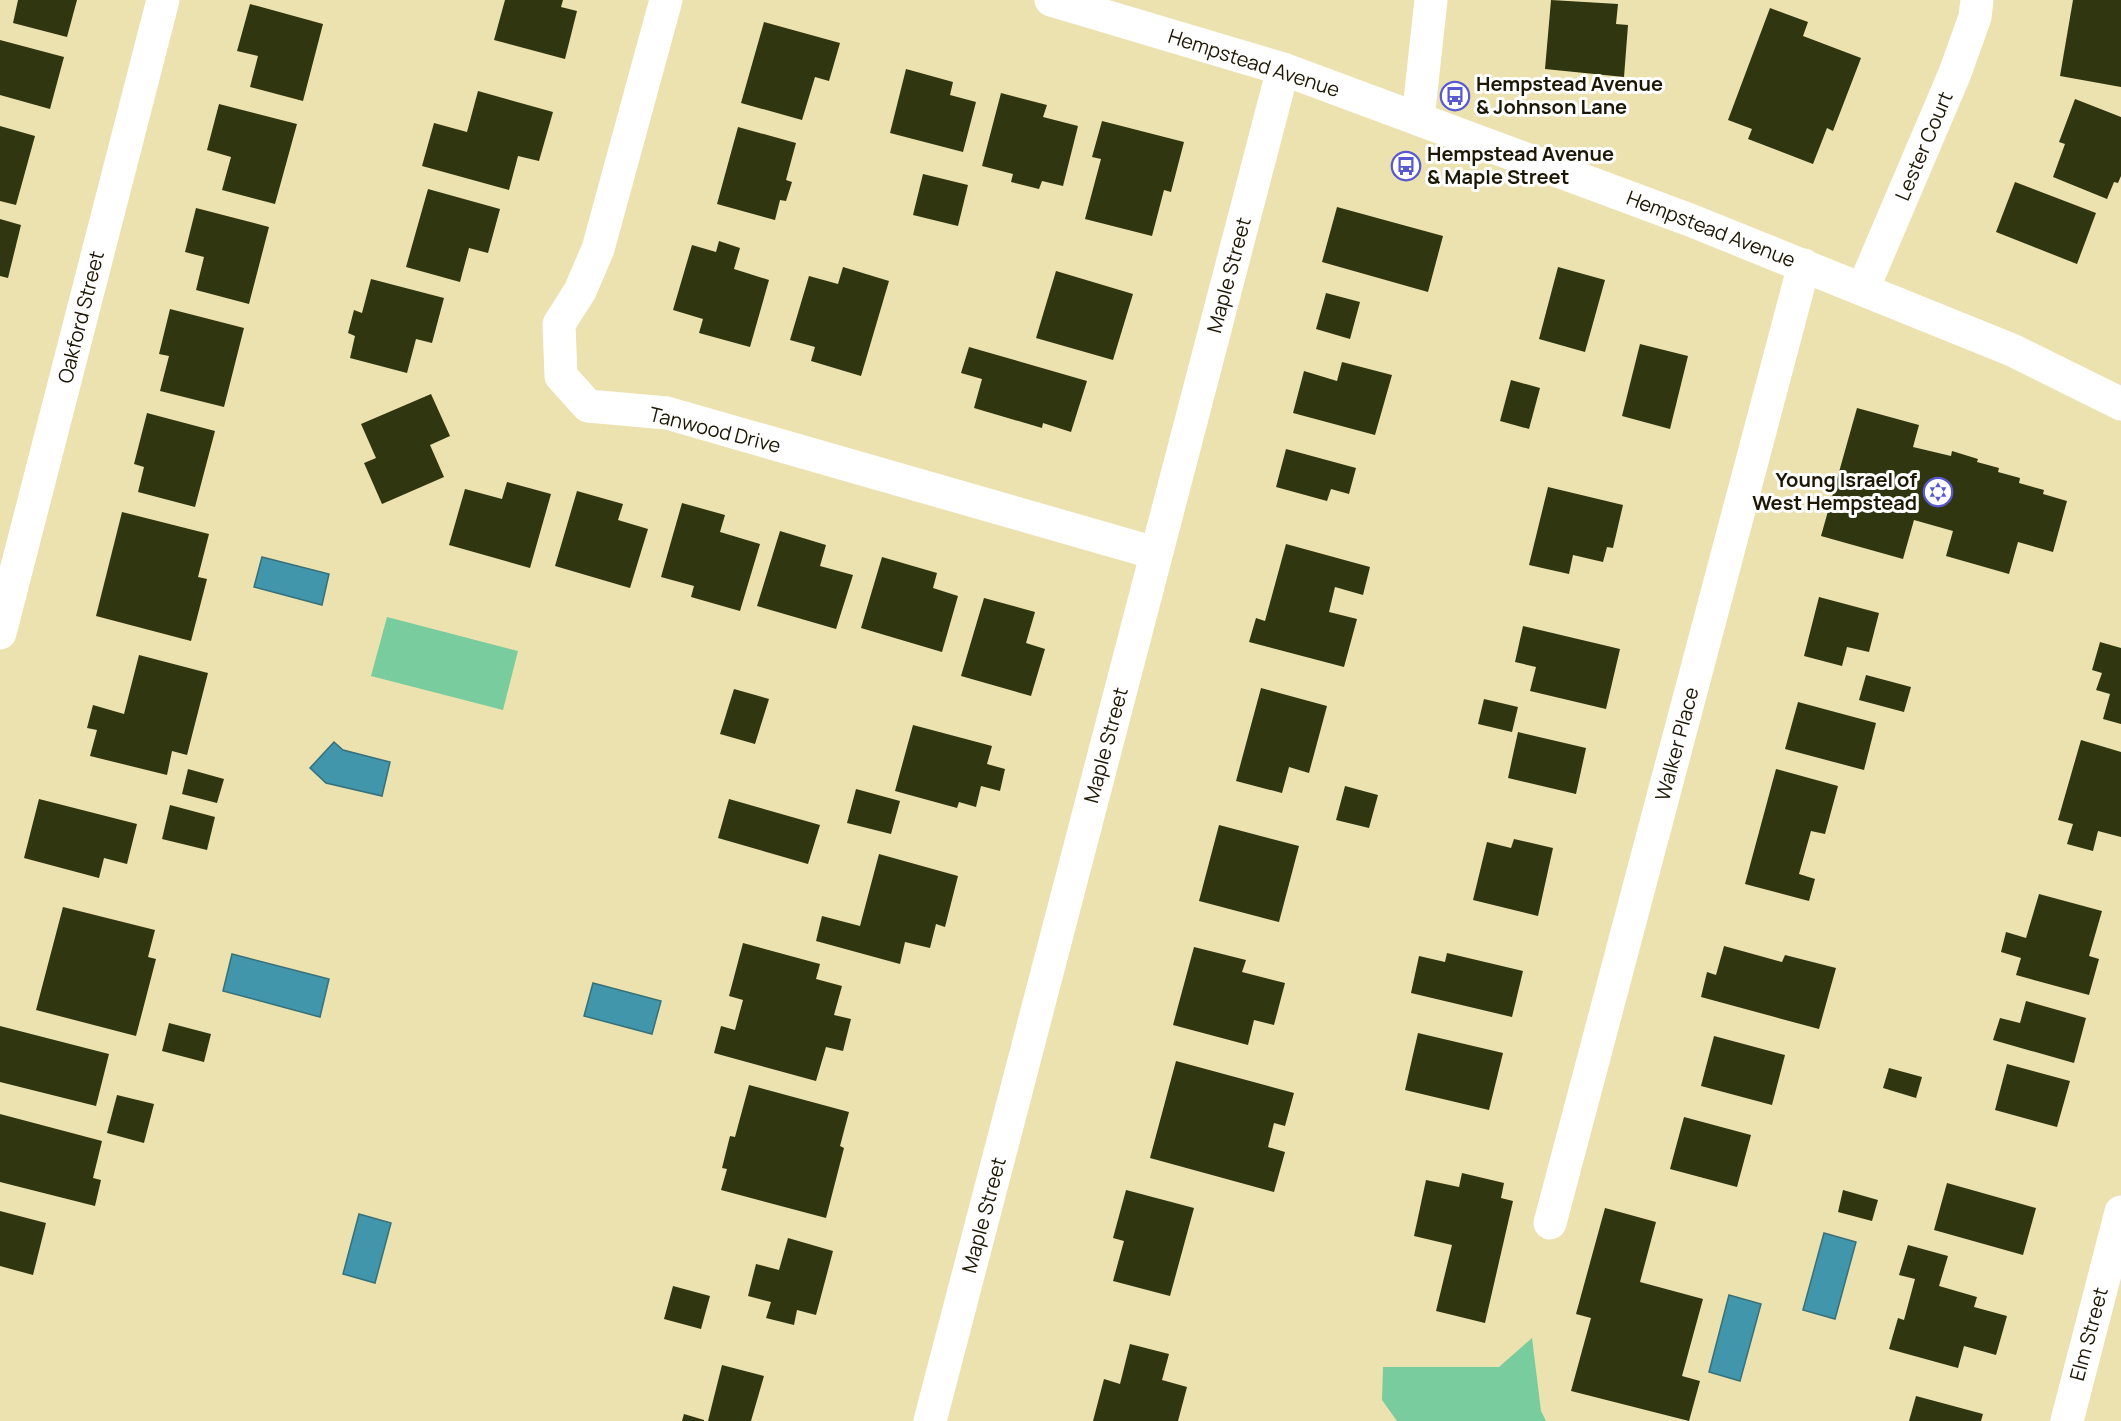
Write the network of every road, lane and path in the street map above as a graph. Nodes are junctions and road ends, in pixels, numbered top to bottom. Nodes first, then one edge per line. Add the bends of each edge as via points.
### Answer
1 (163, 0) edge
2 (666, 0) edge
3 (1051, 0) edge
4 (1431, 0) edge
5 (1977, 0) edge
6 (1283, 69) junction
7 (1418, 119) junction
8 (1804, 265) junction
9 (1863, 289) junction
10 (2121, 404) edge
11 (1155, 554) junction
12 (0, 633) edge
13 (2121, 1212) edge
14 (1550, 1223) dead end
15 (930, 1421) edge
16 (2067, 1421) edge

1 - 12 street, Oakford Street
2 - 11 street, Tanwood Drive via 598,249 580,291 559,324 561,376 588,406 667,413
3 - 6 street, Hempstead Avenue
4 - 7 street
5 - 9 street, Lester Court via 1955,73
6 - 7 street, Hempstead Avenue
6 - 11 street, Maple Street
7 - 8 street, Hempstead Avenue
8 - 9 street, Hempstead Avenue
8 - 14 street, Walker Place
9 - 10 street, Hempstead Avenue via 2013,350
11 - 15 street, Maple Street
13 - 16 street, Elm Street

